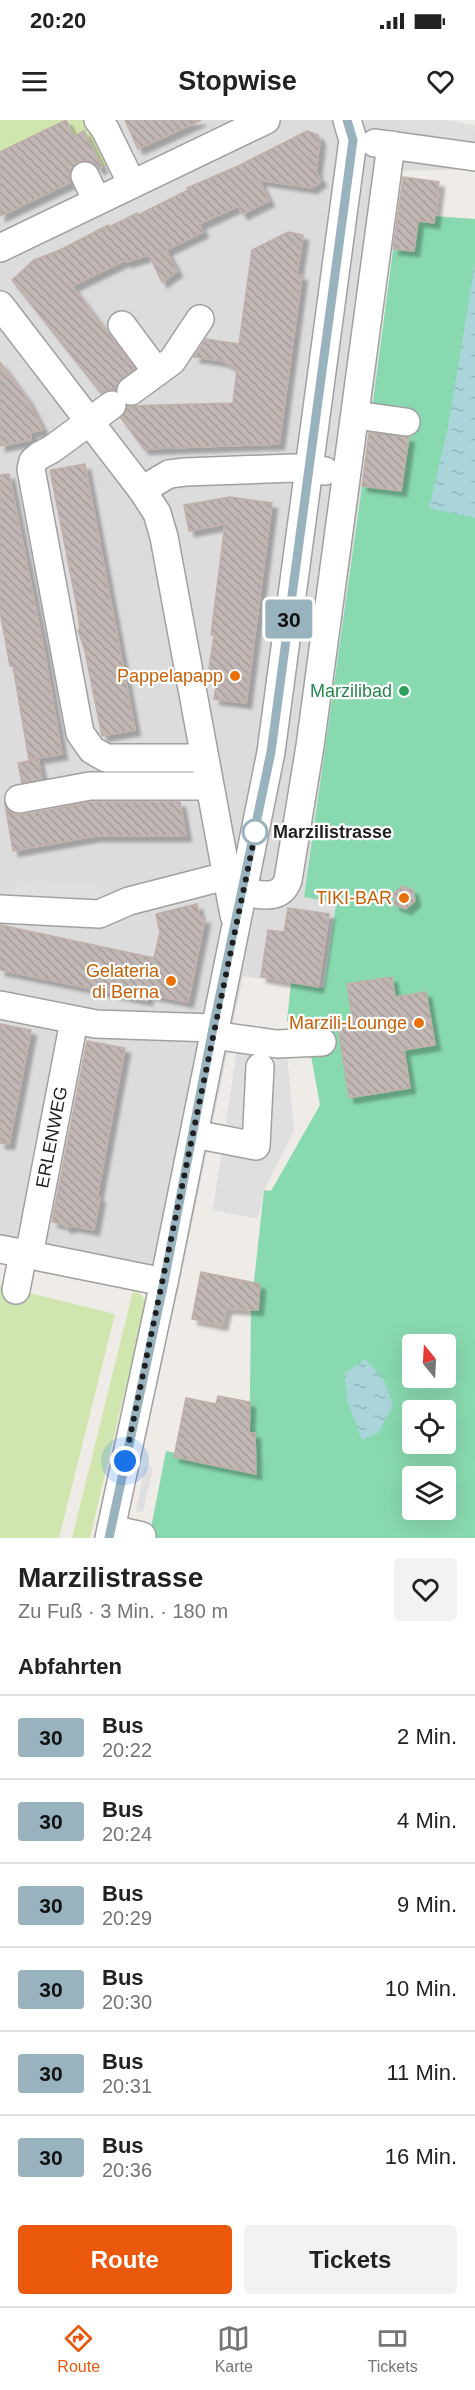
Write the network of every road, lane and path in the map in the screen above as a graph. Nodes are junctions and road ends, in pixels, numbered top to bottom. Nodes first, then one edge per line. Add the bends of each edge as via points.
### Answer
1 (98, 120) edge
2 (266, 120) edge
3 (357, 126) edge
4 (391, 145) junction
5 (475, 157) edge
6 (85, 176) dead end
7 (132, 184) junction
8 (97, 201) junction
9 (0, 249) edge
10 (0, 305) edge
11 (200, 319) dead end
12 (122, 325) dead end
13 (157, 372) junction
14 (355, 415) junction
15 (406, 422) dead end
16 (89, 423) junction
17 (309, 468) junction
18 (347, 473) junction
19 (142, 490) junction
20 (194, 758) junction
21 (209, 786) junction
22 (18, 799) dead end
23 (234, 884) junction
24 (0, 909) edge
25 (0, 1005) edge
26 (74, 1021) junction
27 (213, 1031) junction
28 (322, 1042) dead end
29 (261, 1067) dead end
30 (194, 1134) junction
31 (17, 1252) edge
32 (164, 1282) junction
33 (16, 1290) dead end
34 (110, 1533) edge
35 (142, 1536) dead end

1 - 7 street
2 - 7 street
3 - 4 street via 372,142
3 - 17 street
4 - 5 street
4 - 14 street
6 - 8 street
7 - 8 street
8 - 9 street
10 - 16 street
11 - 13 street via 172,361
12 - 13 street
13 - 16 street
14 - 15 street
14 - 18 street
16 - 19 street
16 - 20 street via 33,461 30,473 81,736 95,753 106,758
17 - 18 street
17 - 19 street via 175,473
17 - 23 street via 271,752
18 - 23 street via 288,880 284,889 272,895
19 - 20 street via 157,513 164,537
20 - 21 street
21 - 22 street via 90,786
21 - 23 street
23 - 24 street via 129,901 99,914
23 - 27 street via 236,926
25 - 26 street
26 - 27 street
26 - 31 street, ERLENWEG
27 - 28 street via 277,1044
27 - 30 street
29 - 30 street via 256,1146
30 - 32 street
31 - 32 street
31 - 33 street, ERLENWEG
32 - 34 street
34 - 35 street

